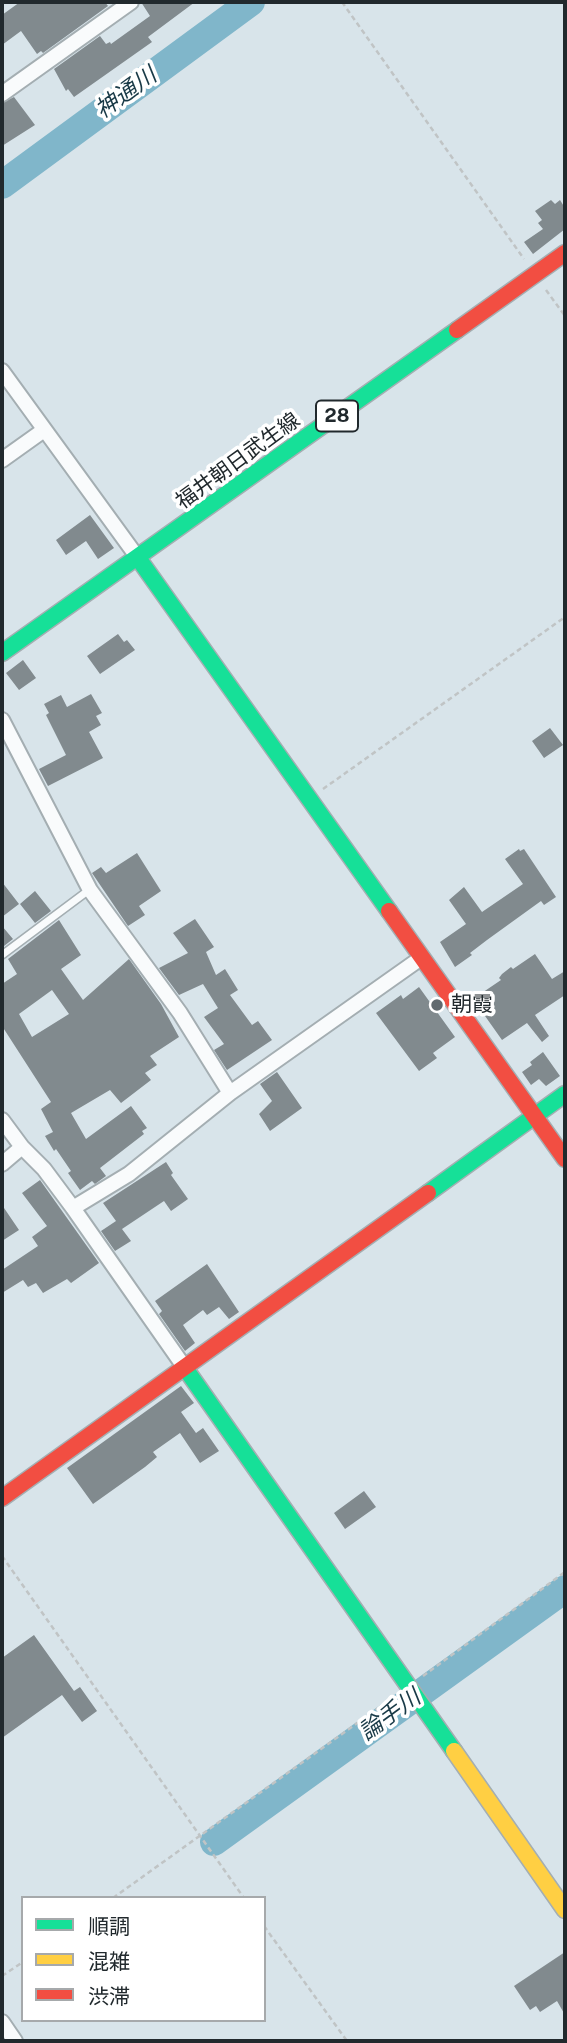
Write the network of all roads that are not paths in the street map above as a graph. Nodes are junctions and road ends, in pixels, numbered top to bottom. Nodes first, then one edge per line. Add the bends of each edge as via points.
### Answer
1 (131, 2) edge
2 (2, 94) edge
3 (565, 253) edge
4 (2, 371) edge
5 (44, 430) junction
6 (2, 460) edge
7 (138, 558) junction
8 (2, 653) edge
9 (2, 720) edge
10 (90, 890) junction
11 (2, 955) edge
12 (421, 958) junction
13 (230, 1093) junction
14 (565, 1094) edge
15 (534, 1116) junction
16 (2, 1120) edge
17 (22, 1147) junction
18 (565, 1159) edge
19 (2, 1164) edge
20 (73, 1208) junction
21 (185, 1368) junction
22 (2, 1498) edge
23 (565, 1910) edge
24 (2, 2022) edge
25 (15, 2041) edge

1 - 2 street
3 - 7 street, 福井朝日武生線 / 28
4 - 5 street
5 - 6 street
5 - 7 street
7 - 8 street, 福井朝日武生線 / 28
7 - 12 street
9 - 10 street
10 - 11 lane
10 - 13 street via 180,1013
12 - 13 street
12 - 15 street
13 - 20 street via 129,1174
14 - 15 street
15 - 18 street
15 - 21 street
16 - 17 street
17 - 19 street
17 - 20 street
20 - 21 street
21 - 22 street
21 - 23 street
24 - 25 street

